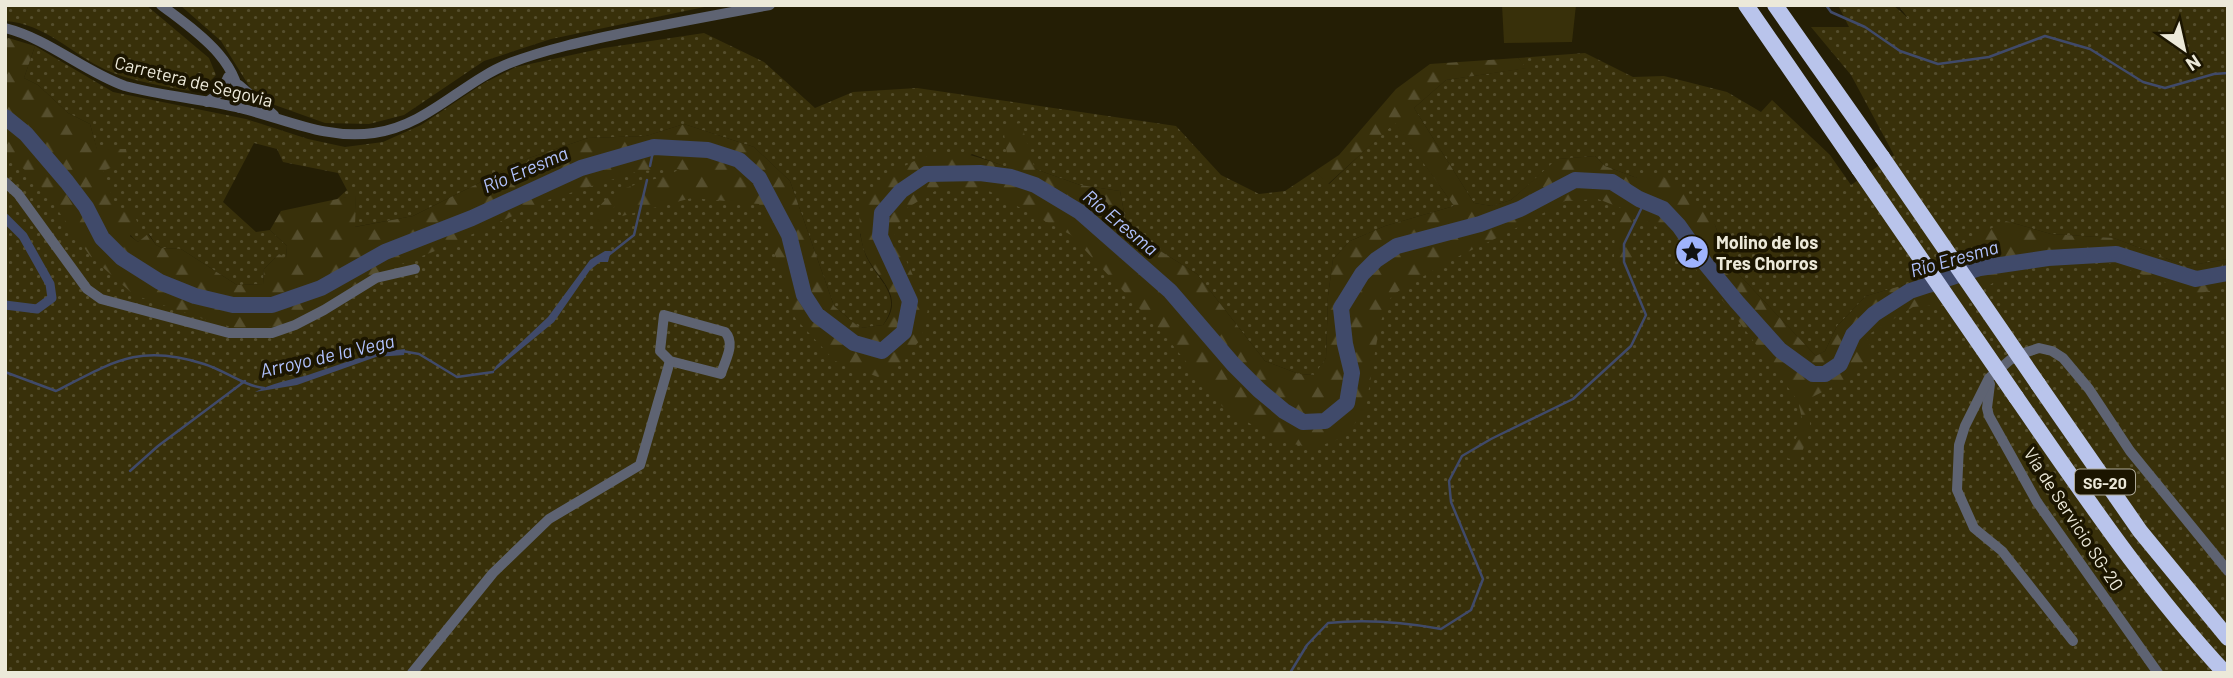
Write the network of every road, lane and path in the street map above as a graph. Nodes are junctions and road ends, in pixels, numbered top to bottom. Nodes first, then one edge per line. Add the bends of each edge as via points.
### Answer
1 (161, 5) edge
2 (769, 5) edge
3 (1746, 5) edge
4 (1775, 5) edge
5 (5, 28) edge
6 (230, 78) junction
7 (207, 102) junction
8 (239, 108) junction
9 (282, 121) junction
10 (5, 182) edge
11 (415, 269) dead end
12 (670, 361) junction
13 (1993, 374) junction
14 (2228, 571) edge
15 (2228, 638) edge
16 (2073, 641) dead end
17 (412, 673) edge
18 (2158, 673) edge
19 (2225, 673) edge

1 - 6 street via 206,39 225,62
2 - 9 street, Carretera de Segovia via 563,46 508,64 400,128 343,135
3 - 19 highway, SG-20, bridge via 2121,548
4 - 15 highway, SG-20, bridge via 2140,531
5 - 7 street, Carretera de Segovia via 37,39 107,79
6 - 7 street
6 - 8 street via 239,93
6 - 9 street
7 - 8 street, Carretera de Segovia
8 - 9 street, Carretera de Segovia
10 - 11 street via 87,289 101,299 229,333 272,333 324,310 376,278
12 - 12 street via 660,351 664,315 729,336 721,374
12 - 17 street via 640,465 549,519 493,573
13 - 14 street via 2010,360 2039,348 2063,358 2130,451
13 - 16 street via 1959,445 1957,490 1974,528 2001,551
13 - 18 street, Vía de Servicio SG-20 via 1987,399 1989,416 2037,502

